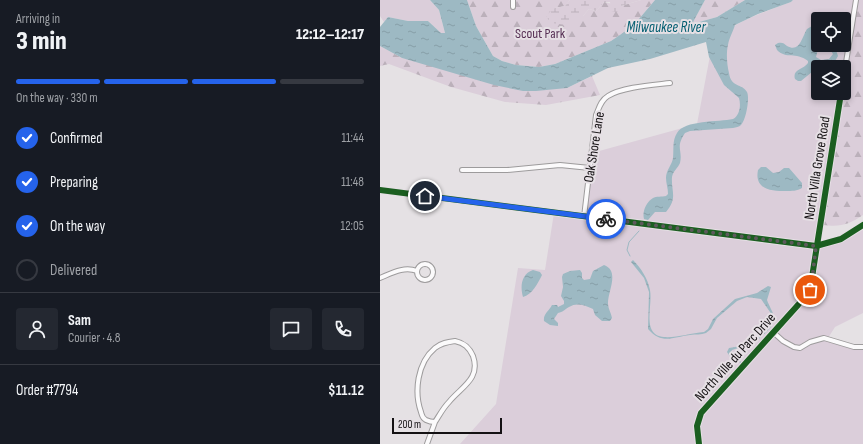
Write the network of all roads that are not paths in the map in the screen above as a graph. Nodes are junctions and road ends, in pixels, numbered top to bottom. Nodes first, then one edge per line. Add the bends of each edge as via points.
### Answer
1 (513, 0) edge
2 (856, 0) edge
3 (513, 7) dead end
4 (846, 60) edge
5 (670, 83) dead end
6 (840, 100) edge
7 (590, 168) junction
8 (462, 170) dead end
9 (380, 190) edge
10 (584, 217) junction
11 (863, 224) edge
12 (816, 246) junction
13 (417, 271) junction
14 (380, 278) edge
15 (773, 332) junction
16 (863, 348) edge
17 (435, 422) junction
18 (427, 444) edge
19 (699, 444) edge

1 - 3 street
2 - 4 street
5 - 7 street, Oak Shore Lane via 621,91 602,102 596,115
6 - 12 street, North Villa Grove Road
7 - 8 street via 560,165 507,170
7 - 10 street, Oak Shore Lane
9 - 10 street
10 - 12 street
11 - 12 street via 841,239
12 - 15 street, North Ville du Parc Drive via 810,290
13 - 13 street via 424,280 433,275 432,269 426,264 421,265
13 - 14 street via 407,268
15 - 16 street via 794,347 800,348 824,338
15 - 19 street, North Ville du Parc Drive via 701,413 697,426
17 - 17 street via 449,402 472,378 475,368 467,346 455,341 441,344 434,349 423,364 419,375 419,408 426,420
17 - 18 street

